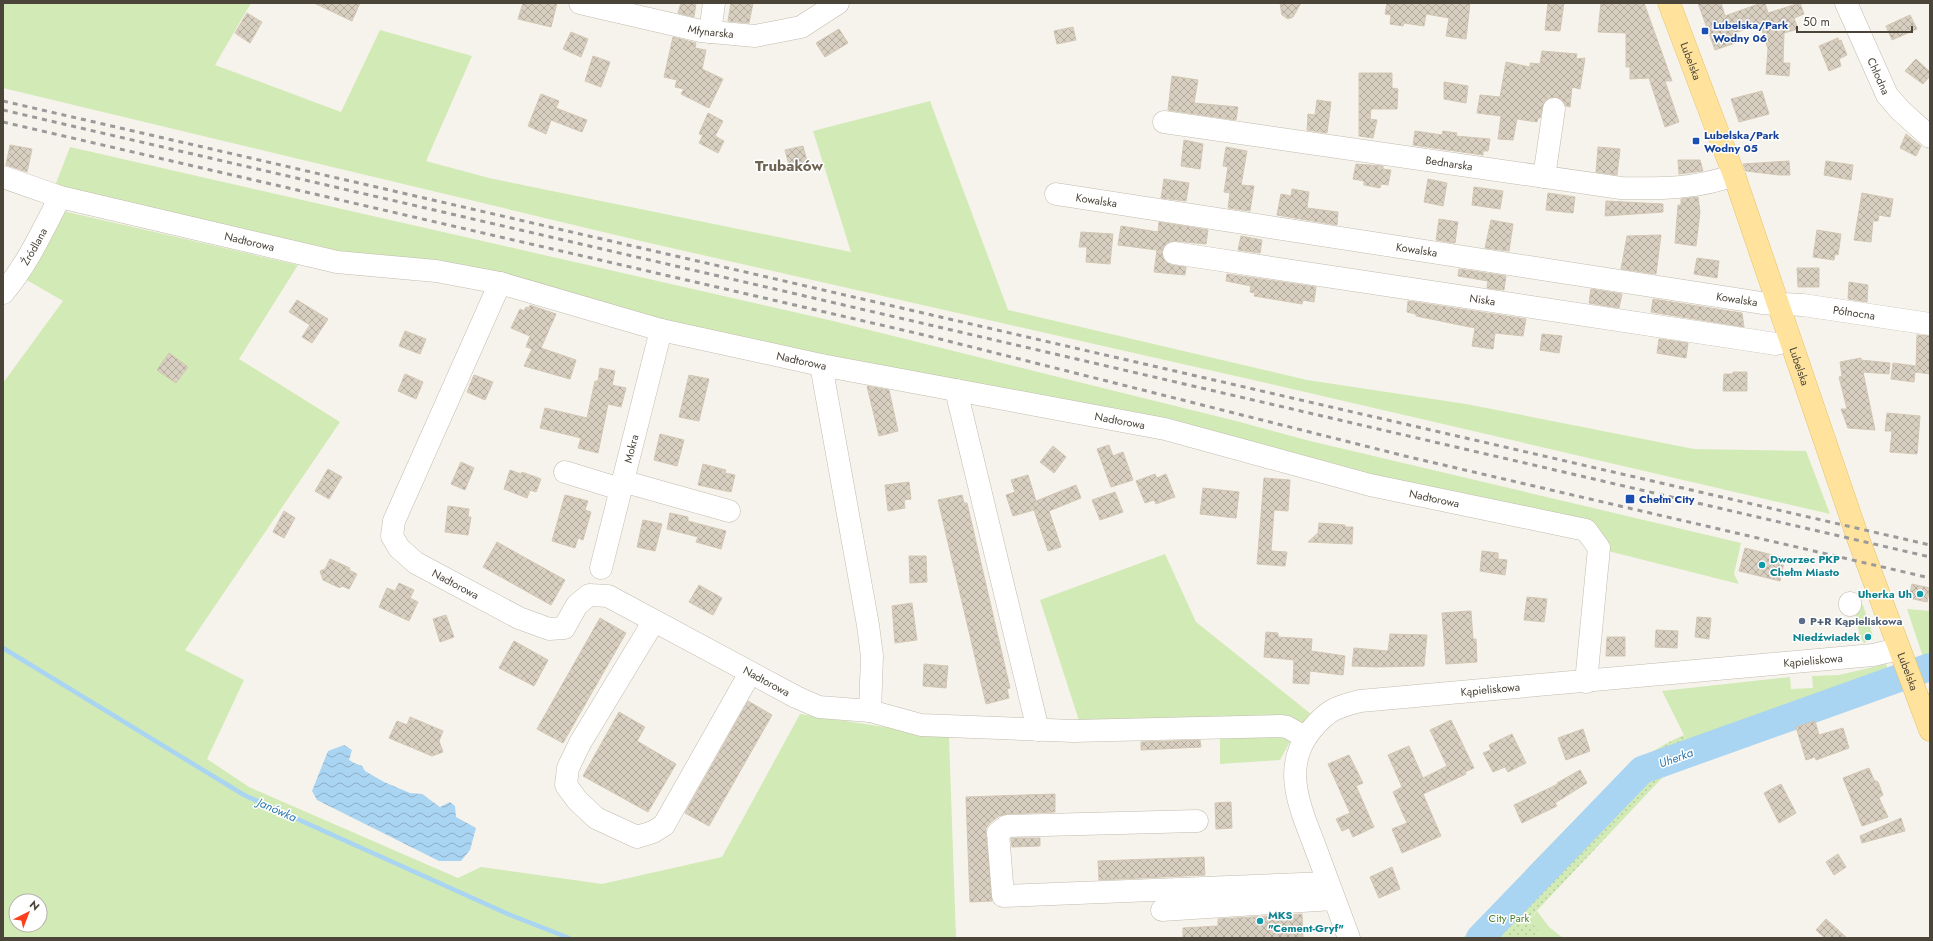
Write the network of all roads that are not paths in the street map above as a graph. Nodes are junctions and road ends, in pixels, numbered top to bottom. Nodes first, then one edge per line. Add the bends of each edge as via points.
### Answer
1 (580, 3) edge
2 (714, 3) edge
3 (838, 3) edge
4 (1670, 3) edge
5 (1846, 3) edge
6 (659, 12) edge
7 (710, 32) junction
8 (1554, 110) dead end
9 (1164, 122) dead end
10 (1930, 137) edge
11 (1734, 175) junction
12 (3, 177) edge
13 (1544, 177) junction
14 (1056, 194) dead end
15 (60, 197) junction
16 (1174, 253) dead end
17 (500, 283) junction
18 (3, 293) edge
19 (1778, 305) junction
20 (1930, 324) edge
21 (661, 330) junction
22 (1790, 340) junction
23 (821, 365) junction
24 (956, 390) junction
25 (565, 472) dead end
26 (621, 485) junction
27 (729, 511) dead end
28 (601, 568) dead end
29 (654, 621) junction
30 (1901, 655) junction
31 (750, 673) junction
32 (1586, 682) junction
33 (870, 711) junction
34 (1038, 730) junction
35 (1930, 730) edge
36 (1305, 737) junction
37 (1197, 822) dead end
38 (1331, 891) junction
39 (1162, 910) dead end
40 (1349, 938) edge

1 - 6 street, Młynarska
2 - 7 street
3 - 7 street, Młynarska via 801,27 755,36
4 - 11 main road, Lubelska
5 - 10 street, Chłodna via 1887,95
6 - 7 street, Młynarska
8 - 13 street
9 - 13 street, Bednarska
11 - 13 street, Bednarska via 1716,182 1667,189 1621,188
11 - 19 main road, Lubelska
12 - 15 street, Nadtorowa
14 - 19 street, Kowalska
15 - 17 street, Nadtorowa via 337,262 436,271
15 - 18 street, Źródlana via 37,242
16 - 22 street, Niska via 1776,344
17 - 21 street, Nadtorowa
17 - 29 street, Nadtorowa via 394,521 392,536 399,548 416,563 519,618 549,629 564,628 577,605 589,595 608,596
19 - 20 street, Północna via 1803,305
19 - 22 main road, Lubelska
21 - 23 street, Nadtorowa
21 - 26 street, Mokra
22 - 30 main road, Lubelska
23 - 24 street, Nadtorowa
23 - 33 street via 868,625 872,656
24 - 32 street, Nadtorowa via 1165,429 1370,486 1586,530 1600,548
24 - 34 street
25 - 26 street
26 - 27 street
26 - 28 street, Mokra
29 - 31 street, Nadtorowa
29 - 31 street via 568,768 566,785 577,800 603,821 637,837 664,825
30 - 32 street, Kąpieliskowa via 1873,655 1854,650
30 - 35 main road, Lubelska
31 - 33 street, Nadtorowa via 796,698 819,707
32 - 36 street, Kąpieliskowa via 1337,706
33 - 34 street, Nadtorowa via 921,725
34 - 36 street, Nadtorowa via 1280,726
36 - 38 street, Kąpieliskowa via 1296,757 1294,775 1299,803
37 - 38 street via 1007,826 998,833 1003,896
38 - 39 street
38 - 40 street, Kąpieliskowa

